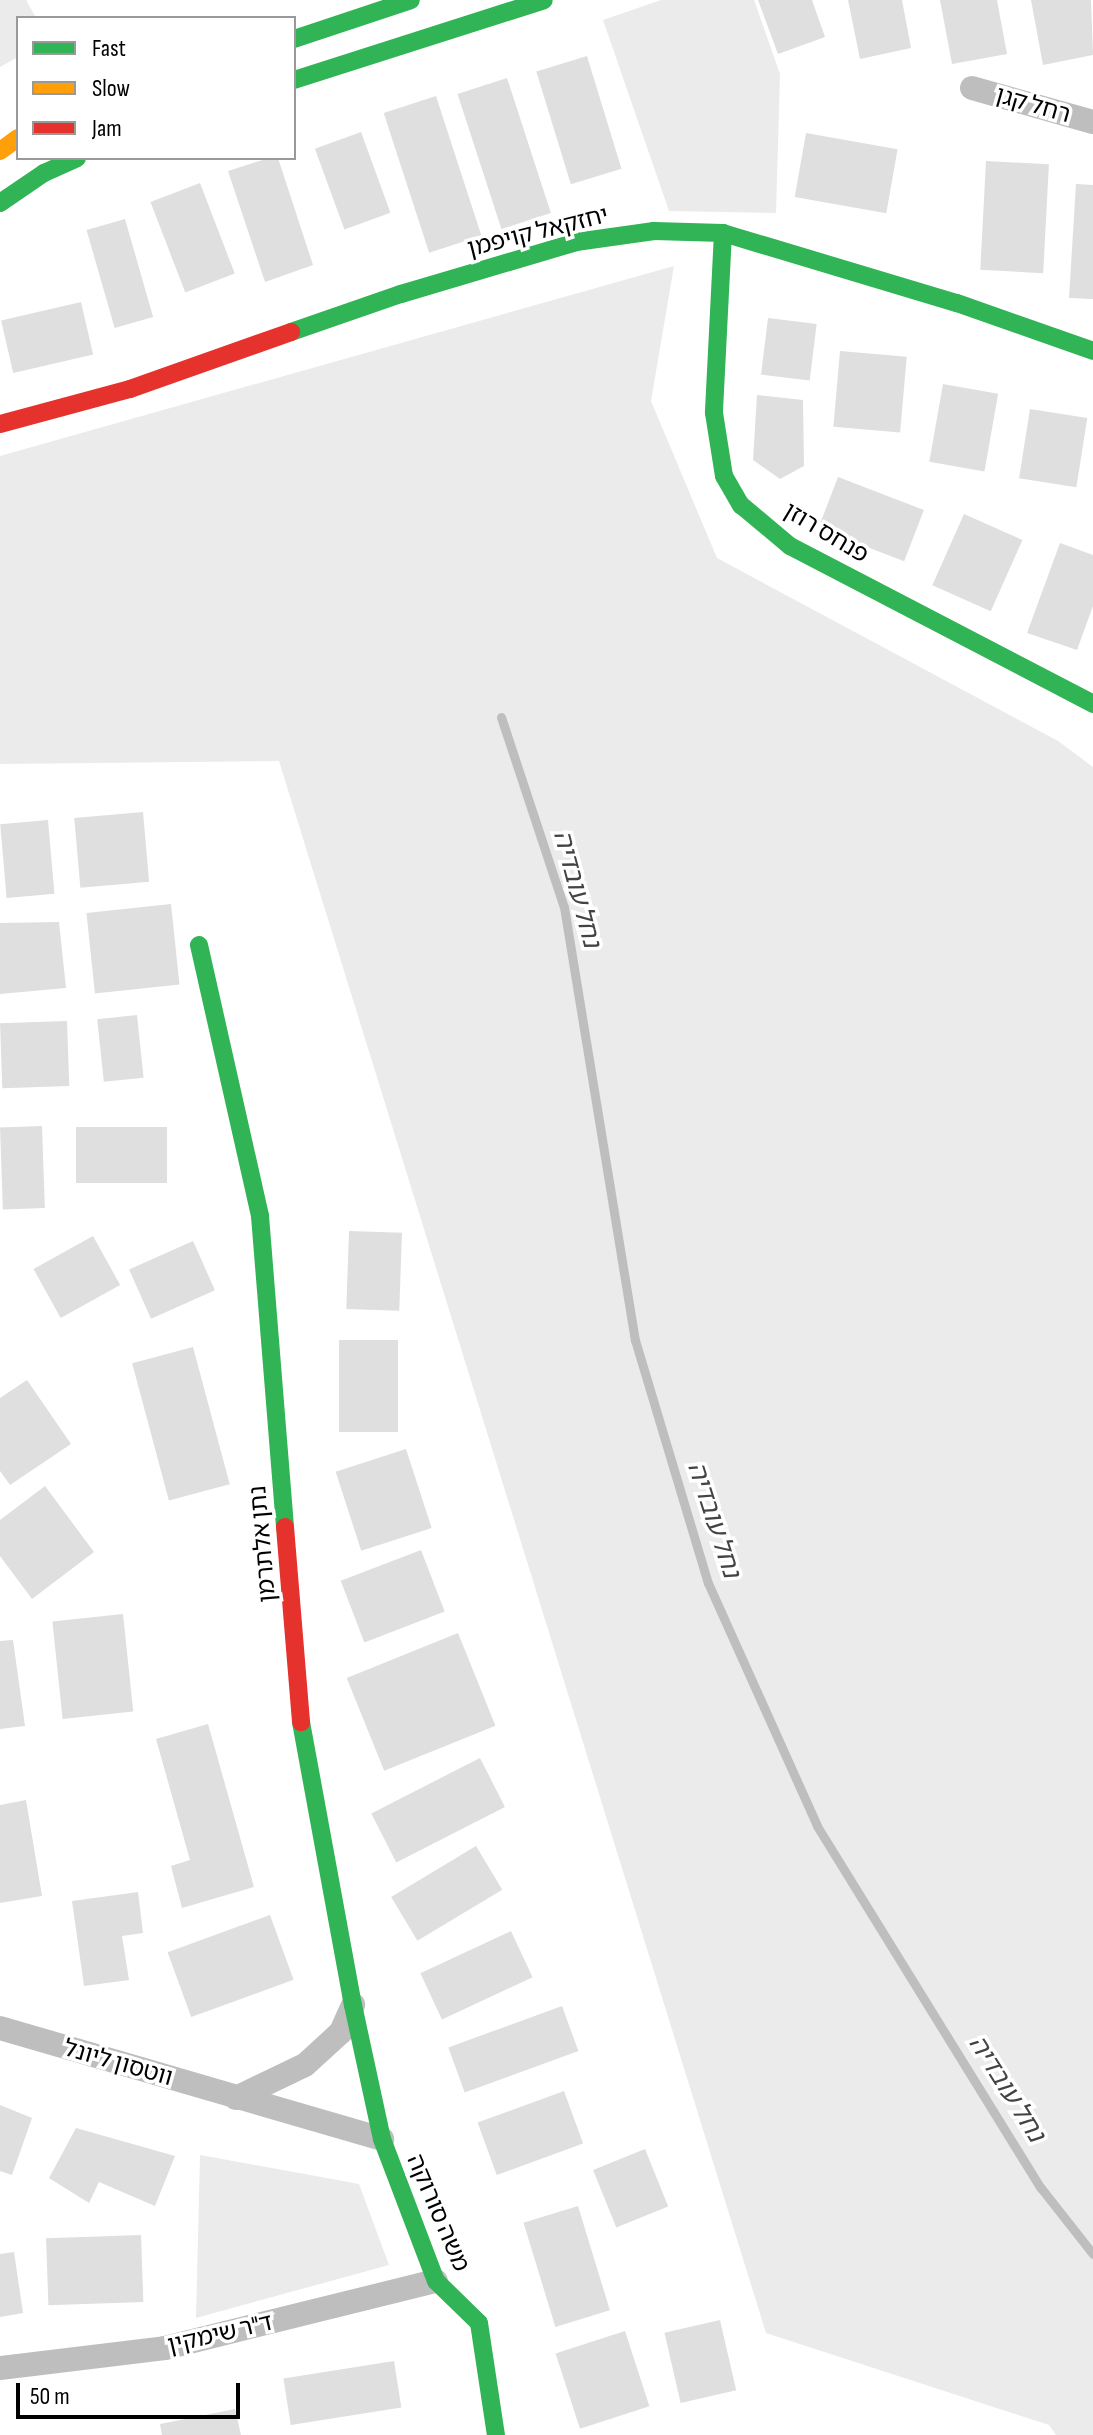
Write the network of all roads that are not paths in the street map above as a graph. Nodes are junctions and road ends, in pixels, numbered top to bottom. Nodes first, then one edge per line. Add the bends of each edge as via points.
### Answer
1 (411, 0) edge
2 (544, 0) edge
3 (296, 38) edge
4 (296, 79) edge
5 (972, 88) dead end
6 (1093, 122) edge
7 (73, 160) edge
8 (0, 203) edge
9 (723, 233) junction
10 (1093, 351) edge
11 (0, 424) edge
12 (1093, 704) edge
13 (199, 945) dead end
14 (353, 2005) junction
15 (0, 2028) edge
16 (236, 2098) junction
17 (382, 2139) junction
18 (436, 2281) junction
19 (0, 2368) edge
20 (496, 2435) edge

1 - 3 street
2 - 4 street
5 - 6 street, רחל קגן
7 - 8 street
9 - 10 street, יחזקאל קויפמן via 957,303
9 - 11 street, יחזקאל קויפמן via 654,231 576,242 401,294 130,389
9 - 12 street, פנחס רוזן via 714,413 724,476 741,505 790,546
13 - 14 street, נתן אלתרמן via 260,1216 302,1732
14 - 16 street via 341,2032 305,2065
14 - 17 street, נתן אלתרמן
15 - 16 street, ווטסון ליונל
16 - 17 street, ווטסון ליונל
17 - 18 street, משה סורוקה
18 - 19 street, ד"ר שימקין via 165,2348
18 - 20 street, משה סורוקה via 479,2323

